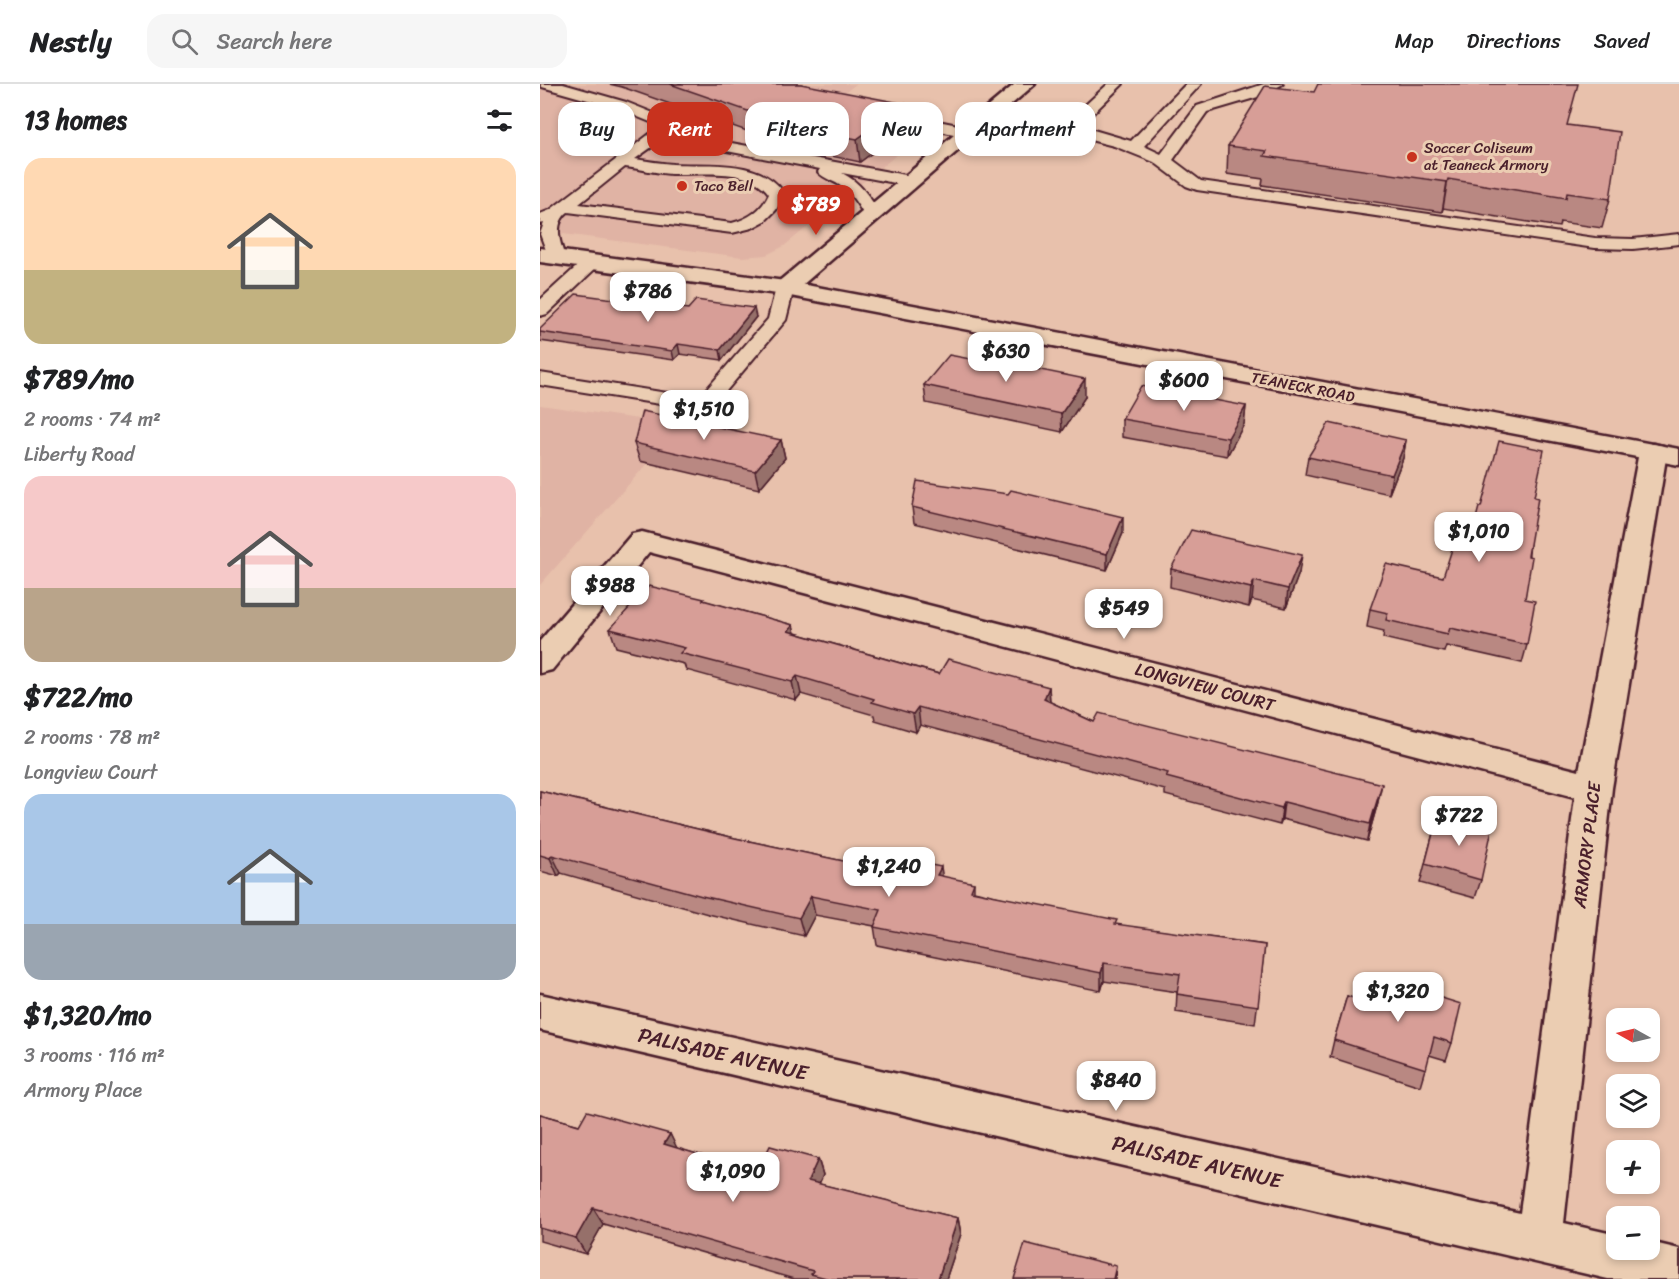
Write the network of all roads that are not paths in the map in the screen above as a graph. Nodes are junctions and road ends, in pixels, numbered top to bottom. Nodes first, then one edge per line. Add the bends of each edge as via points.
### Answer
1 (547, 84) edge
2 (1026, 84) edge
3 (1116, 84) edge
4 (1194, 84) edge
5 (1276, 84) edge
6 (1003, 102) edge
7 (1096, 103) edge
8 (647, 116) edge
9 (1096, 137) edge
10 (647, 142) edge
11 (955, 143) edge
12 (1134, 147) junction
13 (733, 148) edge
14 (1164, 161) junction
15 (621, 162) junction
16 (821, 165) junction
17 (911, 181) junction
18 (553, 213) edge
19 (872, 214) junction
20 (1679, 239) edge
21 (548, 256) edge
22 (592, 262) junction
23 (785, 288) junction
24 (540, 310) edge
25 (540, 379) edge
26 (1666, 454) edge
27 (540, 662) edge
28 (1594, 788) junction
29 (540, 1012) edge
30 (1539, 1240) junction
31 (1679, 1272) edge

1 - 8 lane
2 - 6 street
3 - 7 lane
4 - 12 lane
5 - 14 lane via 1202,109
9 - 12 lane
10 - 15 lane
11 - 17 street
12 - 14 lane
13 - 16 lane
14 - 20 lane via 1197,185 1221,189 1595,243
15 - 18 lane
15 - 18 lane via 740,180 756,187 756,203 724,228
16 - 17 lane
16 - 19 lane via 823,171 847,181
17 - 19 street
18 - 21 lane
19 - 23 street
21 - 22 street, TEANECK ROAD
22 - 23 street, TEANECK ROAD
22 - 24 lane
23 - 25 lane via 777,320 704,405
23 - 26 street, TEANECK ROAD
26 - 28 street, ARMORY PLACE
27 - 28 street, LONGVIEW COURT via 642,541
28 - 30 street, ARMORY PLACE
29 - 30 street, PALISADE AVENUE
30 - 31 street, PALISADE AVENUE

